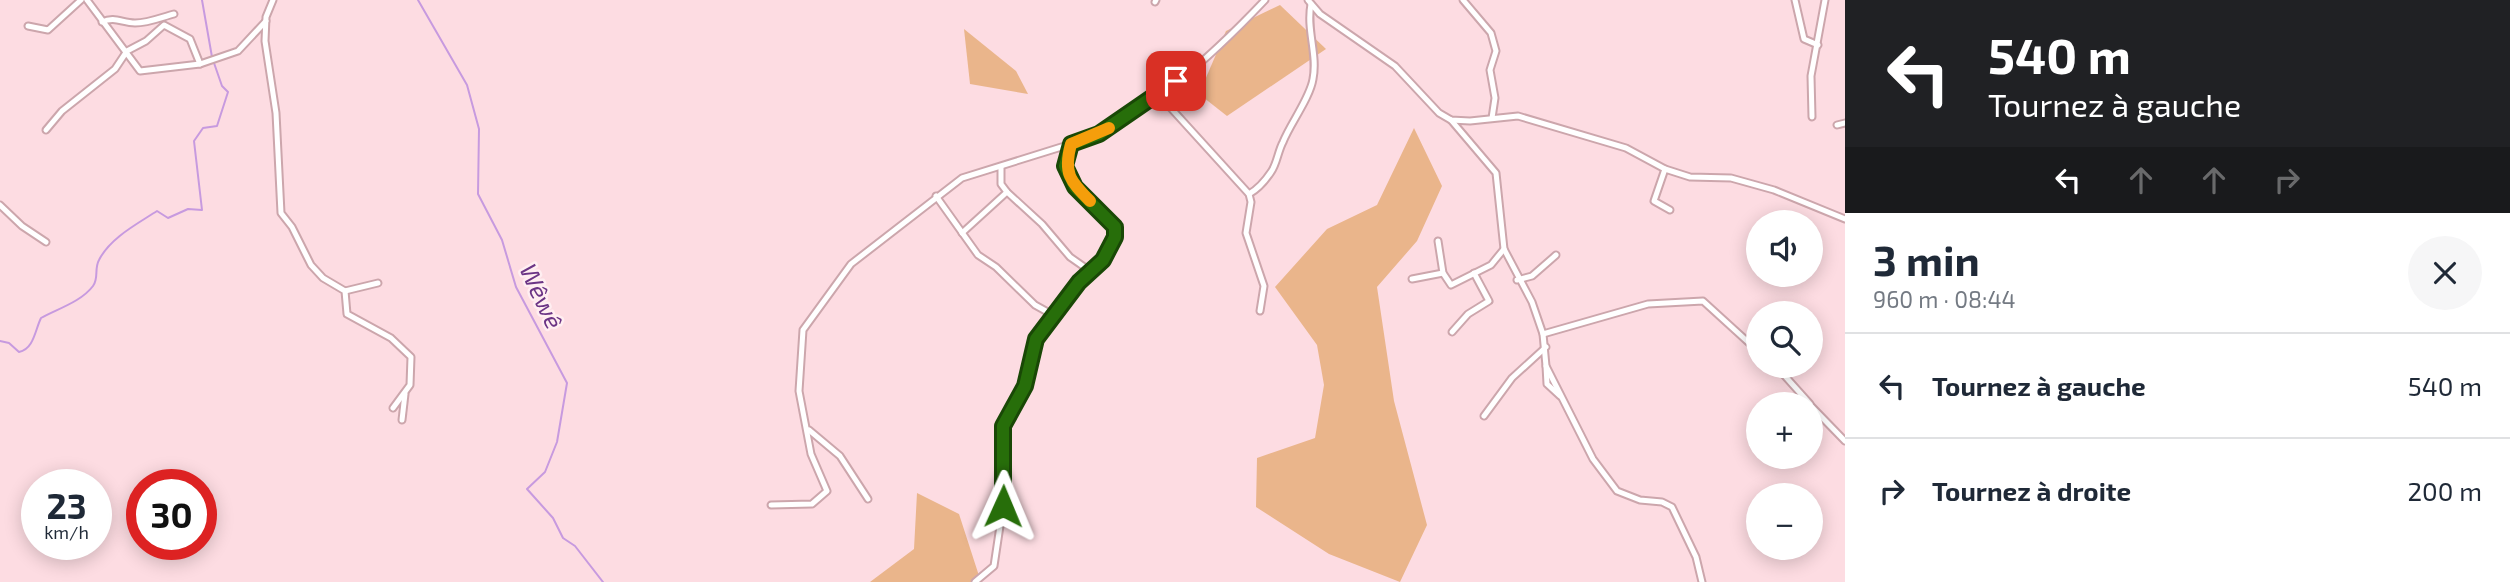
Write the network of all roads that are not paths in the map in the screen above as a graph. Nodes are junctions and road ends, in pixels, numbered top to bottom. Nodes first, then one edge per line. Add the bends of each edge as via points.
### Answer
1 (81, 0) edge
2 (88, 0) edge
3 (273, 0) edge
4 (1265, 0) edge
5 (1463, 0) edge
6 (1795, 0) edge
7 (1825, 0) edge
8 (1309, 2) edge
9 (174, 14) dead end
10 (266, 21) junction
11 (102, 22) junction
12 (28, 26) dead end
13 (1818, 45) junction
14 (127, 51) junction
15 (200, 64) junction
16 (1158, 96) junction
17 (1812, 117) dead end
18 (1492, 118) junction
19 (1451, 120) junction
20 (1470, 121) junction
21 (1845, 122) edge
22 (1837, 125) dead end
23 (46, 130) dead end
24 (1465, 137) junction
25 (1071, 144) junction
26 (1001, 167) junction
27 (1665, 169) junction
28 (1007, 192) junction
29 (1249, 194) junction
30 (936, 197) junction
31 (0, 205) edge
32 (1670, 210) dead end
33 (1845, 219) edge
34 (962, 233) junction
35 (1438, 241) dead end
36 (46, 242) dead end
37 (1504, 250) junction
38 (1556, 255) dead end
39 (1090, 271) junction
40 (1443, 273) junction
41 (1474, 273) junction
42 (1412, 279) dead end
43 (1517, 280) junction
44 (378, 283) dead end
45 (345, 291) junction
46 (1260, 311) dead end
47 (1053, 315) junction
48 (1452, 332) dead end
49 (1544, 334) junction
50 (1746, 340) edge
51 (1546, 347) junction
52 (1787, 378) edge
53 (1799, 392) edge
54 (405, 394) junction
55 (393, 408) dead end
56 (1484, 416) dead end
57 (1823, 418) edge
58 (402, 420) dead end
59 (809, 430) junction
60 (1845, 441) edge
61 (868, 499) dead end
62 (771, 505) dead end
63 (991, 571) junction
64 (1002, 571) dead end
65 (975, 582) edge
66 (1702, 582) edge

1 - 12 street via 48,30
2 - 11 street
3 - 10 street
4 - 16 street via 1230,37
5 - 18 street via 1491,33 1496,51 1490,70 1495,98
6 - 13 street via 1804,39
7 - 13 street
8 - 19 street via 1395,66
8 - 29 street via 1313,81 1273,171
9 - 11 street via 147,22 113,18
10 - 15 street via 237,51
10 - 45 street via 281,213 311,265
11 - 14 street
13 - 17 street via 1811,76
14 - 15 street via 140,71
14 - 15 street via 164,25 190,38
14 - 23 street via 115,69 62,111
16 - 25 street via 1099,134
16 - 29 street
18 - 20 street
18 - 27 street via 1518,116 1626,149
19 - 20 street
19 - 24 street
20 - 24 street
21 - 22 street
24 - 37 street via 1496,173
25 - 26 street
25 - 39 street via 1065,166 1075,187 1115,227 1108,252
26 - 28 street via 1001,184
26 - 30 street via 962,178
27 - 32 street via 1654,201
27 - 33 street via 1690,177 1731,178
28 - 34 street
28 - 39 street via 1042,223 1070,257
29 - 46 street via 1246,233 1264,286
30 - 34 street
30 - 59 street via 851,264 803,330 799,391
31 - 36 street
34 - 47 street via 978,255
35 - 40 street
37 - 41 street via 1491,265
37 - 43 street
38 - 43 street via 1532,276
39 - 47 street
40 - 41 street via 1451,285
40 - 42 street
41 - 48 street via 1489,301 1468,314
43 - 49 street via 1532,302
44 - 45 street
45 - 54 street via 346,314 391,338 411,357 413,372
47 - 63 street via 1036,339 1025,386 1003,426 1003,506
49 - 50 street via 1648,304 1703,301
49 - 51 street
51 - 56 street via 1512,378
51 - 66 street via 1546,366 1593,459 1617,491 1672,507 1696,557
52 - 53 street
54 - 55 street
54 - 58 street
57 - 60 street
59 - 61 street via 840,456
59 - 62 street via 811,454 826,484 825,495 812,504
63 - 64 street
63 - 65 street

